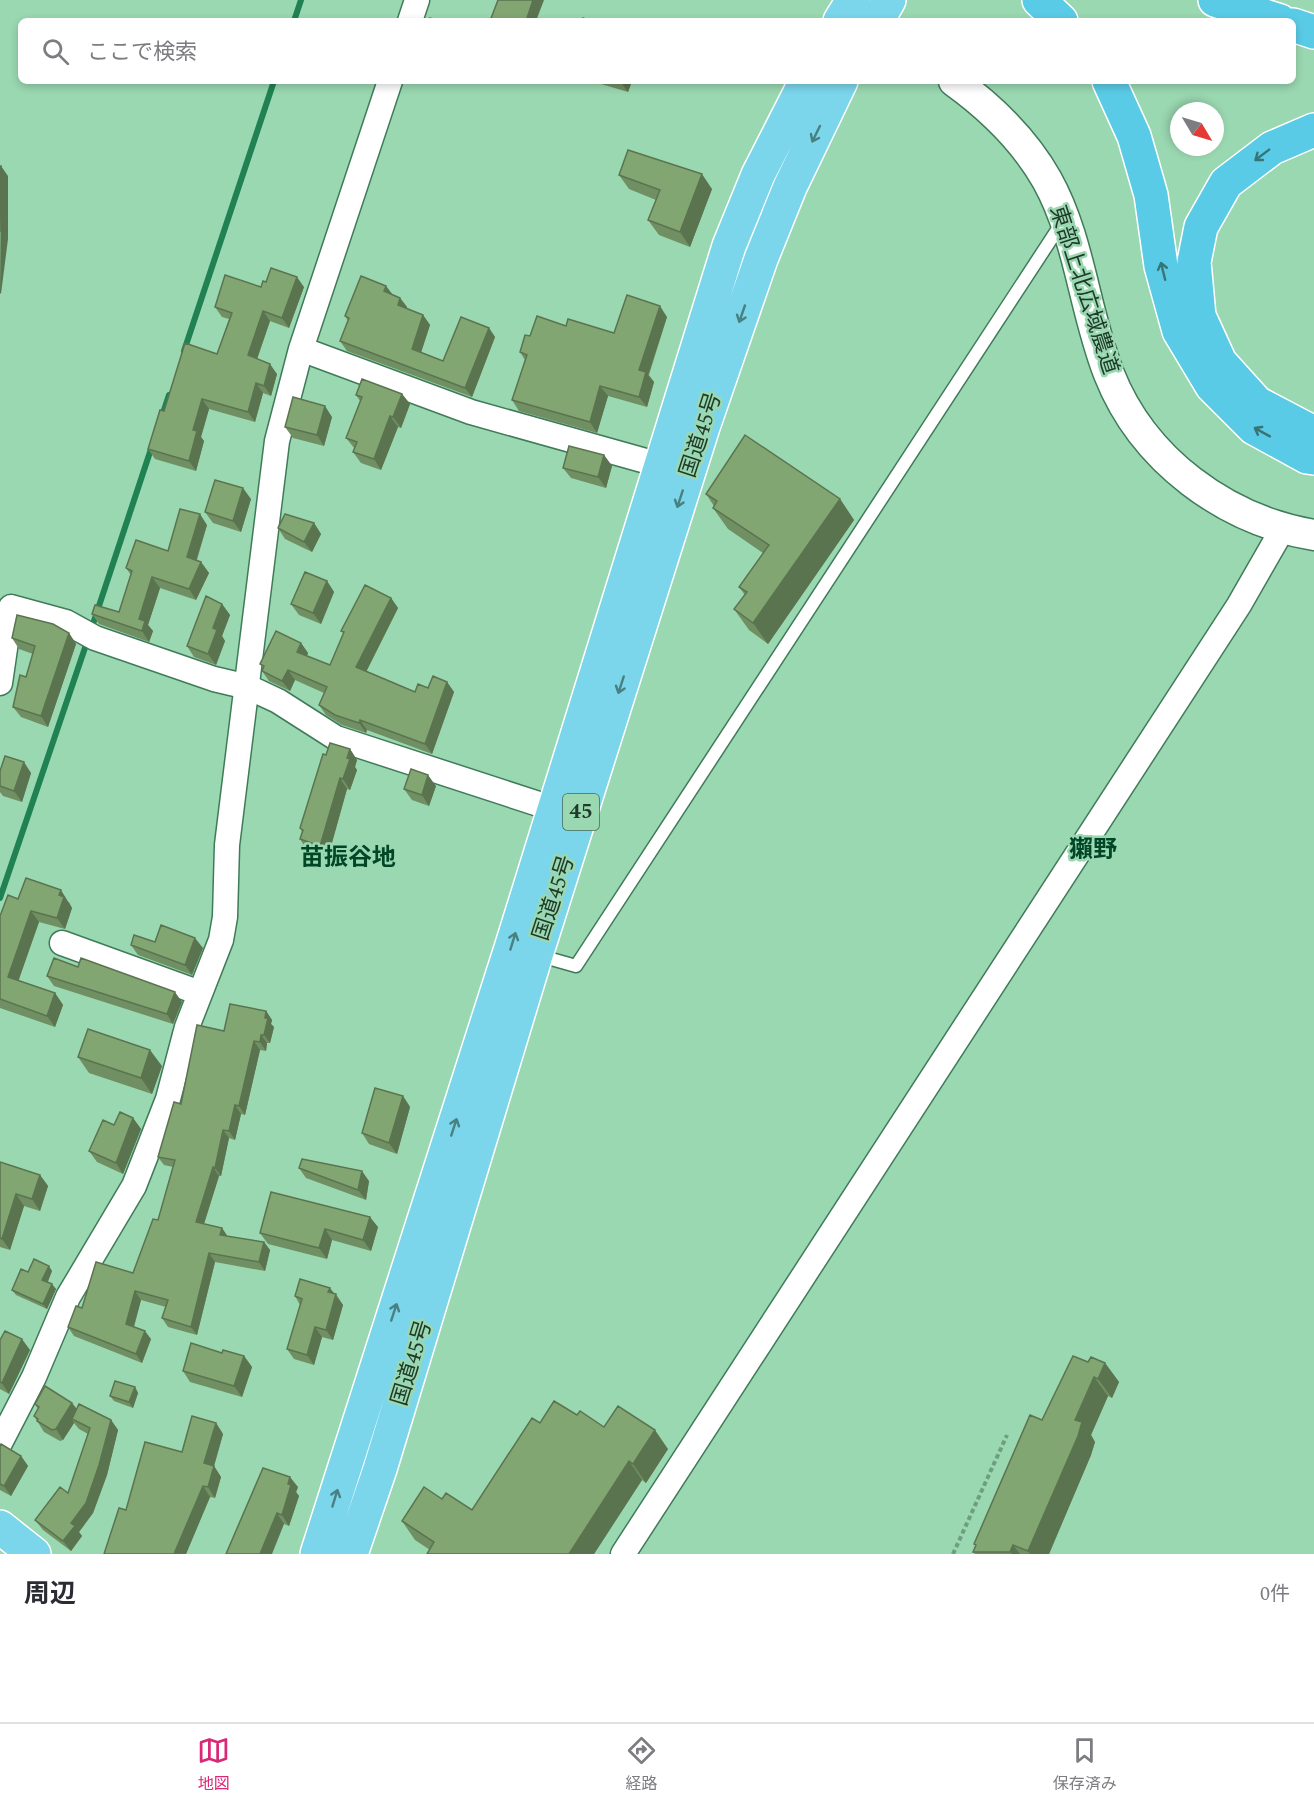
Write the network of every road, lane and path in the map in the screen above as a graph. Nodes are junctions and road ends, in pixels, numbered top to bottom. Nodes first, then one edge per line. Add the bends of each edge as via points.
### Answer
1 (417, 0) edge
2 (853, 0) edge
3 (889, 0) edge
4 (1039, 0) edge
5 (1215, 0) edge
6 (411, 18) edge
7 (842, 18) edge
8 (879, 18) edge
9 (1058, 18) edge
10 (1271, 18) edge
11 (1296, 26) edge
12 (1314, 32) edge
13 (389, 84) edge
14 (804, 84) edge
15 (840, 84) edge
16 (958, 84) edge
17 (1110, 84) edge
18 (1314, 130) edge
19 (1065, 219) junction
20 (301, 349) junction
21 (1314, 433) edge
22 (1314, 458) edge
23 (660, 465) junction
24 (1282, 530) junction
25 (1314, 535) edge
26 (0, 683) edge
27 (248, 687) junction
28 (554, 809) junction
29 (62, 943) dead end
30 (536, 955) junction
31 (200, 993) junction
32 (1007, 1435) dead end
33 (0, 1443) edge
34 (317, 1554) edge
35 (351, 1554) edge
36 (623, 1554) edge
37 (953, 1554) edge

1 - 6 street
2 - 7 highway
3 - 8 highway
4 - 9 highway
5 - 10 highway
11 - 12 highway
13 - 20 street
14 - 23 highway, 国道45号 / 45 via 758,175 729,246
15 -> 30 highway, 国道45号 / 45 via 790,187 761,259 703,427
16 - 19 street, 東部上北広域農道 via 1027,148
22 -> 17 highway via 1254,428 1212,386 1179,332 1161,266 1151,195 1134,136
18 -> 21 highway via 1272,148 1226,183 1201,227 1194,262 1199,316 1220,362 1257,403
19 - 24 street, 東部上北広域農道 via 1109,375 1140,432 1181,475 1225,505
19 - 30 lane via 576,966
20 - 23 street via 471,412
20 - 27 street via 277,441
23 - 28 highway, 国道45号 / 45
24 - 25 street, 東部上北広域農道
24 - 36 street via 1233,615
26 - 27 street via 11,607 66,622 95,638
27 - 28 street via 336,738
27 - 31 street via 227,845 225,917 221,940
34 -> 28 highway, 国道45号 / 45
29 - 31 street
30 - 35 highway, 国道45号 / 45
31 - 33 street via 168,1099 134,1186 68,1297
32 - 37 path

